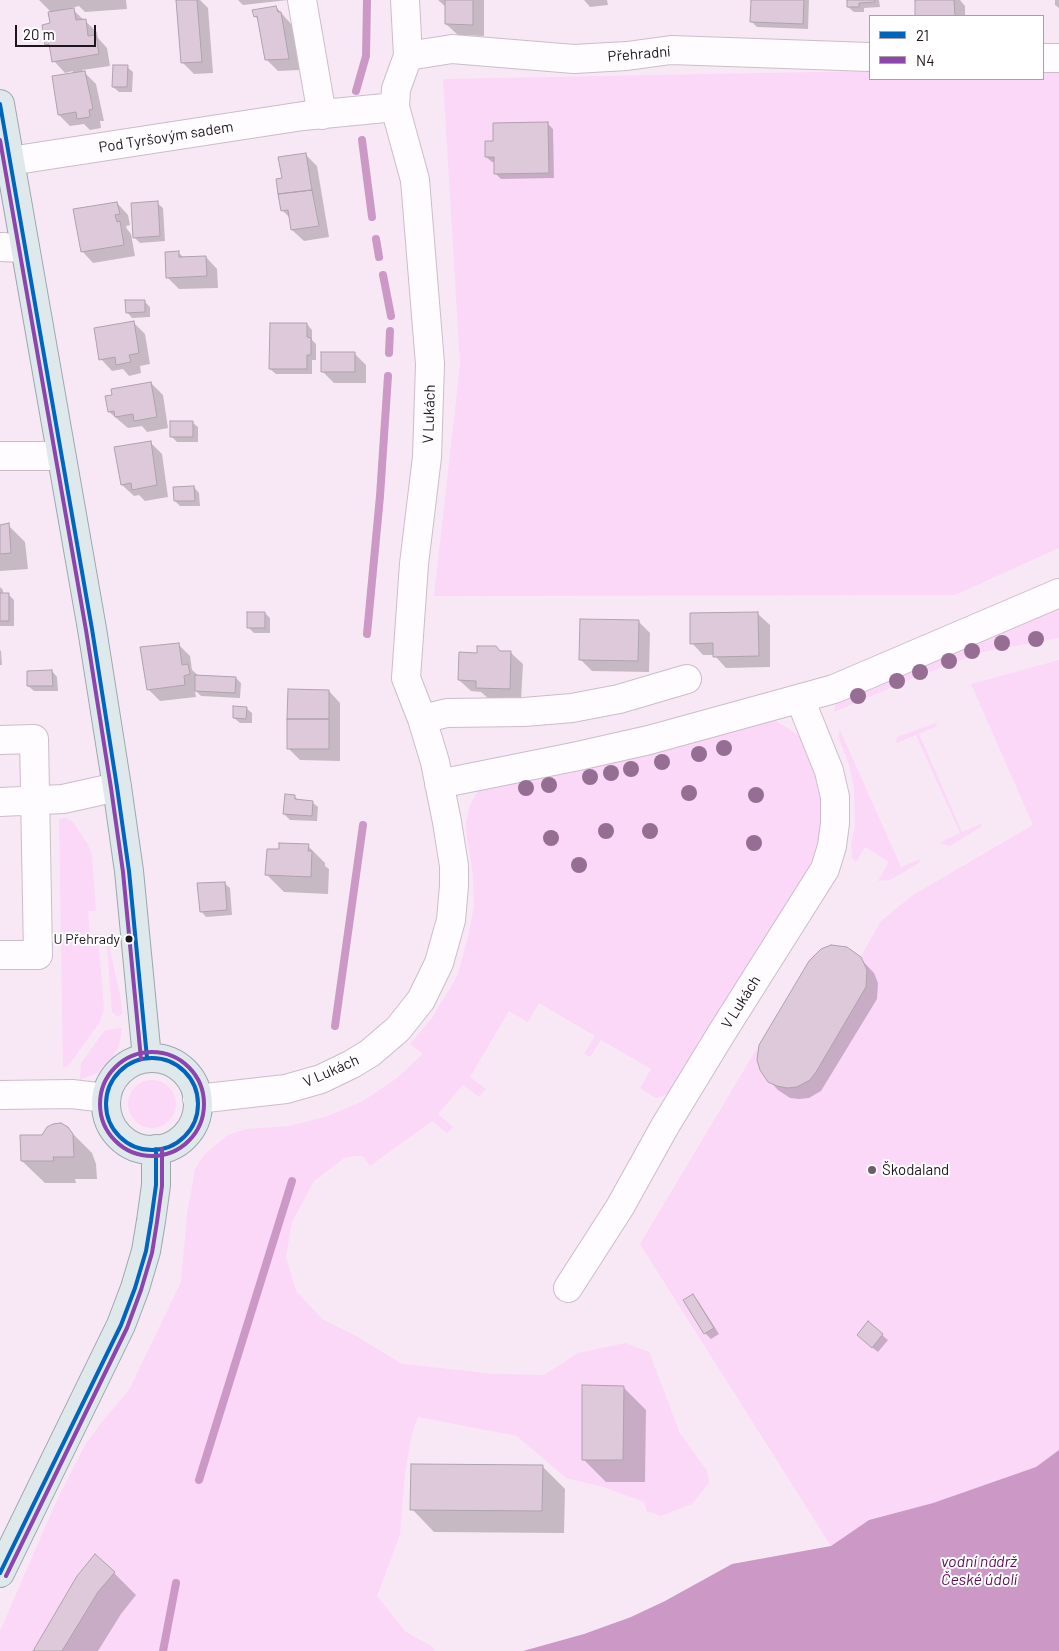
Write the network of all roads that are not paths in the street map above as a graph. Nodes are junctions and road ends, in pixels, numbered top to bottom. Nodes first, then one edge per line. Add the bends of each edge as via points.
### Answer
1 (302, 0) edge
2 (405, 0) edge
3 (408, 56) junction
4 (869, 57) edge
5 (1044, 58) edge
6 (1059, 58) edge
7 (0, 104) edge
8 (395, 107) junction
9 (322, 115) junction
10 (10, 161) junction
11 (12, 248) edge
12 (0, 456) edge
13 (61, 456) junction
14 (1059, 593) edge
15 (687, 679) dead end
16 (800, 699) junction
17 (422, 719) junction
18 (0, 740) edge
19 (439, 784) junction
20 (117, 786) junction
21 (36, 800) junction
22 (0, 802) edge
23 (0, 955) edge
24 (147, 1058) junction
25 (0, 1095) edge
26 (106, 1098) junction
27 (197, 1099) junction
28 (156, 1149) junction
29 (568, 1288) dead end
30 (0, 1574) edge

1 - 9 street
2 - 3 street, V Lukách
3 - 4 street, Přehradní via 452,49 574,59 671,50
3 - 8 street, V Lukách via 396,89
5 - 6 street
7 - 10 main road
8 - 9 street
8 - 17 street, V Lukách via 415,180 430,364 427,457 414,564 406,678
9 - 10 street, Pod Tyršovým sadem
10 - 11 main road
11 - 13 main road
12 - 13 street
13 - 20 main road
14 - 16 street via 834,689
15 - 17 street via 572,708 447,713
16 - 19 street via 649,740
16 - 29 street, V Lukách via 829,770 834,797 835,823 825,869
17 - 19 street, V Lukách
18 - 21 street via 34,739
19 - 27 street, V Lukách via 454,866 454,904 439,964 421,1000 398,1029 370,1053 321,1079 286,1089
20 - 21 street via 63,799
20 - 24 main road via 129,871
21 - 22 street
21 - 23 street via 38,955
24 - 26 main road via 134,1061 120,1071
24 - 27 main road via 165,1060 180,1068 192,1082
25 - 26 street via 72,1094
26 - 28 main road via 110,1123 120,1137 139,1148
27 - 28 main road via 196,1116 187,1132 173,1144
28 - 30 main road via 154,1203 135,1288 121,1324

